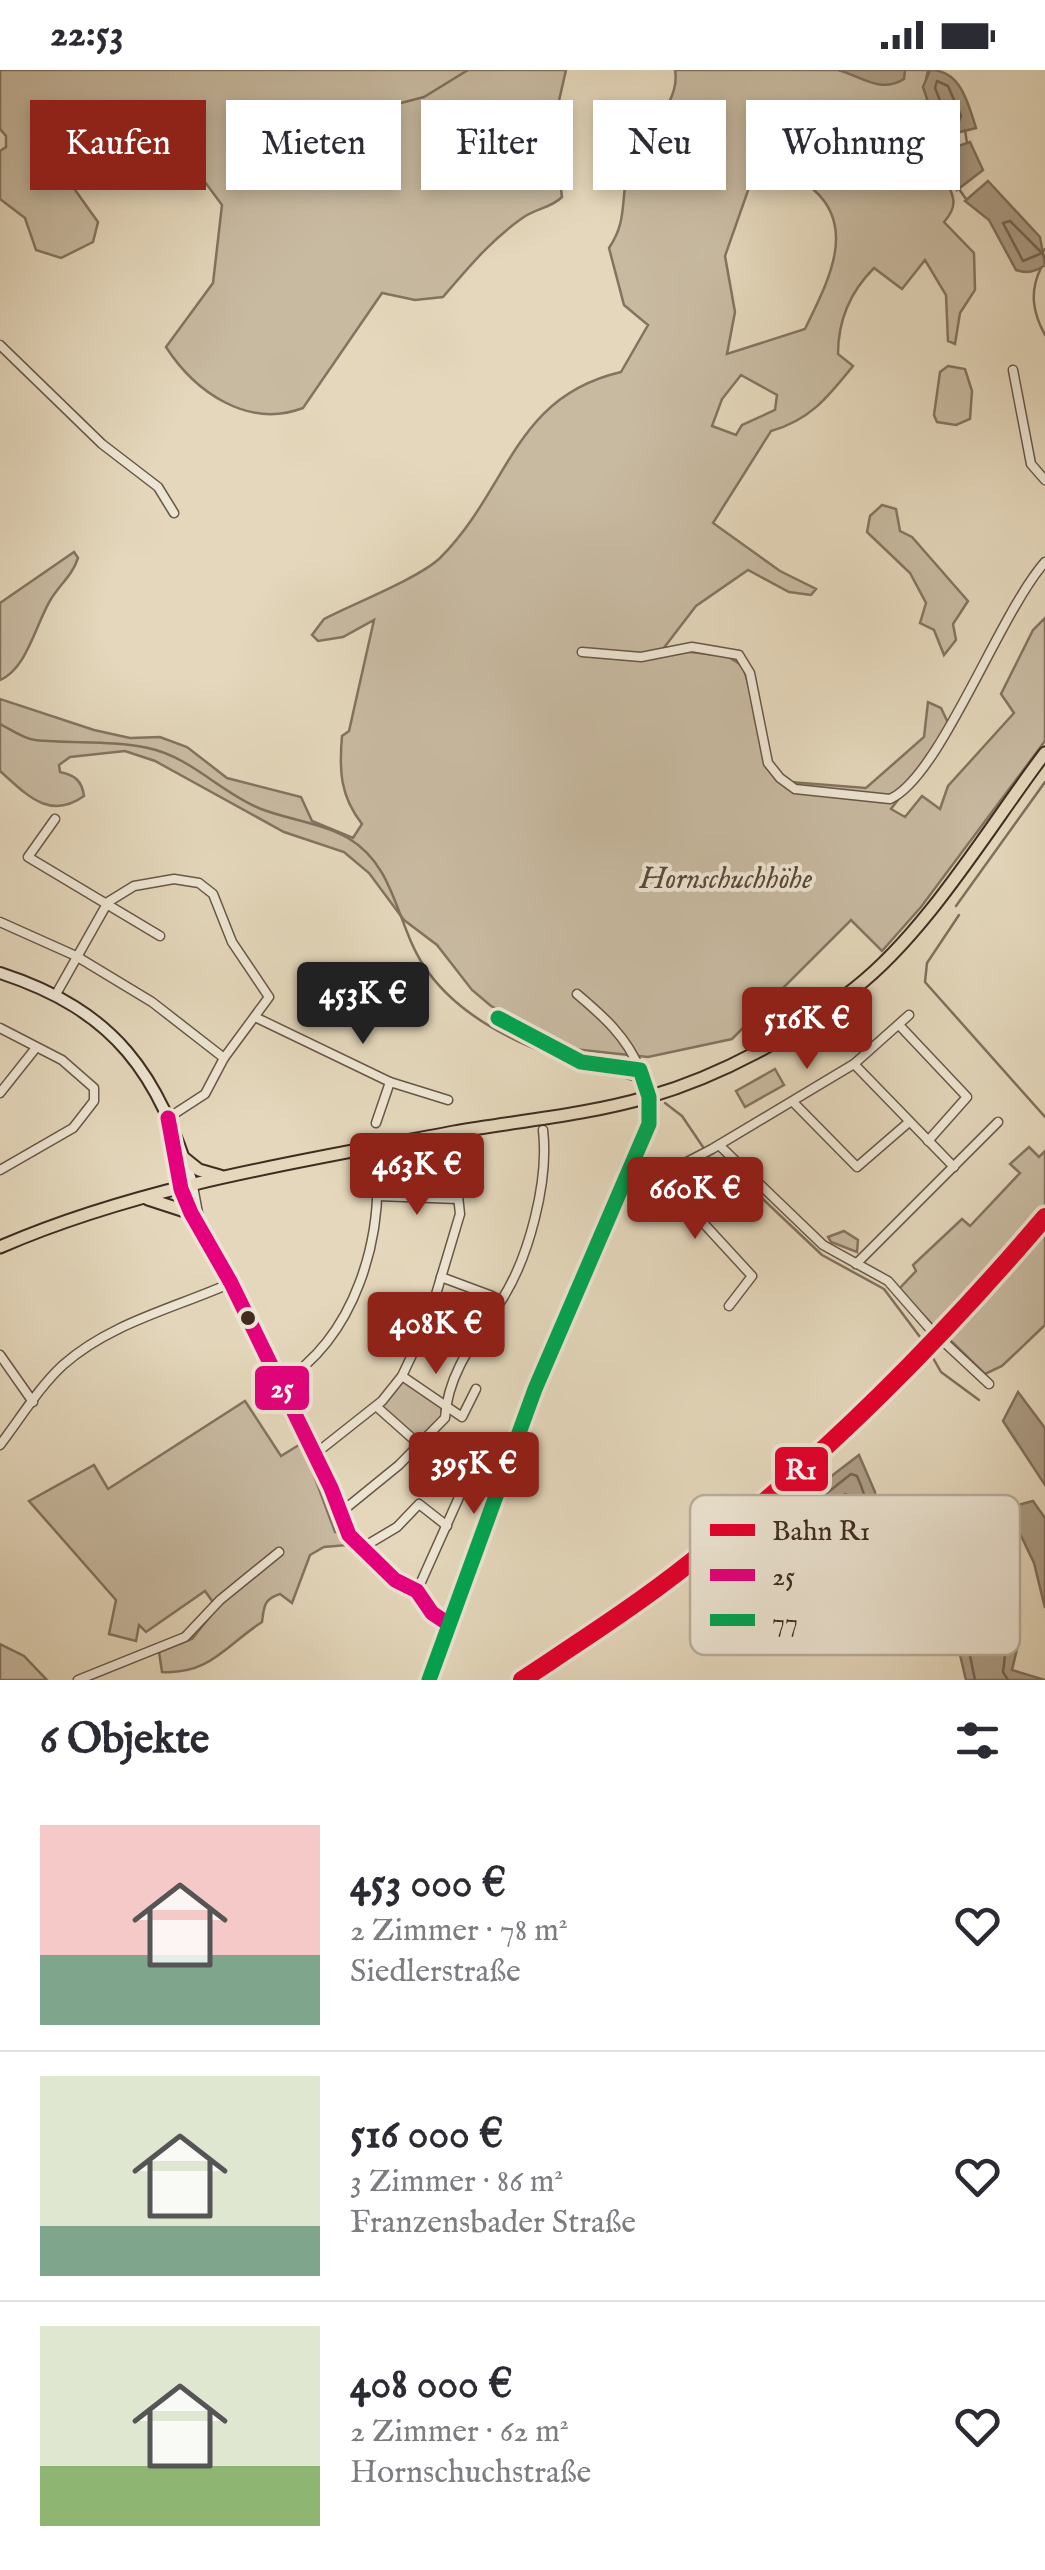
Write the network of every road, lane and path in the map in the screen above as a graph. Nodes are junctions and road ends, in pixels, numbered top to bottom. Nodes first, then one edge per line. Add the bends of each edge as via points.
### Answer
1 (0, 344) edge
2 (1013, 370) dead end
3 (1045, 480) edge
4 (174, 512) dead end
5 (1045, 562) edge
6 (582, 652) dead end
7 (1045, 753) edge
8 (55, 819) dead end
9 (108, 902) junction
10 (0, 922) edge
11 (160, 936) dead end
12 (76, 956) junction
13 (1, 977) edge
14 (577, 994) dead end
15 (55, 996) junction
16 (910, 1015) dead end
17 (256, 1018) junction
18 (498, 1018) dead end
19 (900, 1026) junction
20 (0, 1028) edge
21 (35, 1049) junction
22 (224, 1058) junction
23 (854, 1064) junction
24 (640, 1070) junction
25 (390, 1082) junction
26 (0, 1093) edge
27 (648, 1097) junction
28 (448, 1100) dead end
29 (793, 1102) junction
30 (168, 1118) junction
31 (909, 1122) junction
32 (998, 1122) dead end
33 (376, 1123) dead end
34 (542, 1130) dead end
35 (928, 1142) junction
36 (440, 1144) dead end
37 (719, 1145) junction
38 (376, 1155) dead end
39 (184, 1158) junction
40 (954, 1167) junction
41 (0, 1170) edge
42 (631, 1172) junction
43 (660, 1176) junction
44 (224, 1177) junction
45 (187, 1187) junction
46 (378, 1196) junction
47 (148, 1199) junction
48 (458, 1199) junction
49 (191, 1213) junction
50 (200, 1224) junction
51 (0, 1247) edge
52 (856, 1264) junction
53 (441, 1277) junction
54 (231, 1283) junction
55 (492, 1296) dead end
56 (728, 1306) dead end
57 (428, 1320) junction
58 (451, 1329) dead end
59 (0, 1355) edge
60 (402, 1376) junction
61 (280, 1384) junction
62 (990, 1384) dead end
63 (476, 1390) dead end
64 (33, 1402) junction
65 (446, 1404) junction
66 (377, 1408) junction
67 (0, 1445) edge
68 (421, 1446) junction
69 (315, 1454) junction
70 (429, 1455) dead end
71 (340, 1513) junction
72 (447, 1526) junction
73 (360, 1550) junction
74 (279, 1552) dead end
75 (418, 1591) junction
76 (447, 1622) junction
77 (78, 1680) edge
78 (429, 1680) edge

1 - 4 street via 102,444 158,487
2 - 3 street via 1031,464
5 - 6 street via 1018,598 934,754 904,793 890,799 795,790 780,778 768,763 750,674 739,655 692,648 641,657
7 - 27 main road via 904,942 858,986 747,1057
8 - 9 street via 28,856
9 - 11 street
9 - 12 street
9 - 17 street via 160,879 206,887 239,953 268,991
10 - 12 street
12 - 15 street
12 - 22 street via 152,1002
13 - 15 street
14 - 24 street via 632,1049
15 - 30 street via 100,1022 127,1048
16 - 19 street
17 - 22 street
17 - 25 street
18 - 24 street via 581,1062
19 - 23 street
19 - 35 street via 967,1097
20 - 21 street
21 - 26 street
21 - 41 street via 81,1074 94,1088 94,1101 72,1128
22 - 30 street via 205,1094
23 - 29 street
23 - 31 street
24 - 27 street
25 - 28 street
25 - 33 street
27 - 42 street via 646,1136
27 - 44 main road
29 - 31 street via 857,1166
29 - 37 street
30 - 39 street
30 - 45 street
31 - 35 street
32 - 40 street
34 - 65 street via 538,1192 521,1261 472,1338
35 - 40 street
36 - 48 street
37 - 43 street
37 - 52 street via 823,1245
38 - 46 street
39 - 44 main road
39 - 45 street
40 - 52 street
42 - 43 street
42 - 76 street via 536,1389
43 - 56 street via 752,1276
44 - 45 main road
45 - 47 main road
45 - 49 street
45 - 50 street
46 - 48 street
46 - 61 street via 368,1264 351,1306
47 - 49 main road
47 - 51 main road
48 - 53 street via 460,1214
49 - 50 street
50 - 54 street
52 - 62 street via 888,1281
53 - 55 street
53 - 57 street
54 - 61 street
54 - 64 street via 108,1334 64,1364
57 - 58 street
57 - 60 street
59 - 64 street
60 - 65 street
60 - 66 street
61 - 69 street
63 - 65 street via 466,1416
64 - 67 street
65 - 68 street via 445,1418
66 - 68 street
66 - 69 street
68 - 71 street
69 - 71 street
70 - 72 street via 460,1495
71 - 73 street
72 - 73 street via 418,1504
72 - 75 street
73 - 75 street
74 - 77 street via 185,1637
75 - 76 street
76 - 78 street

